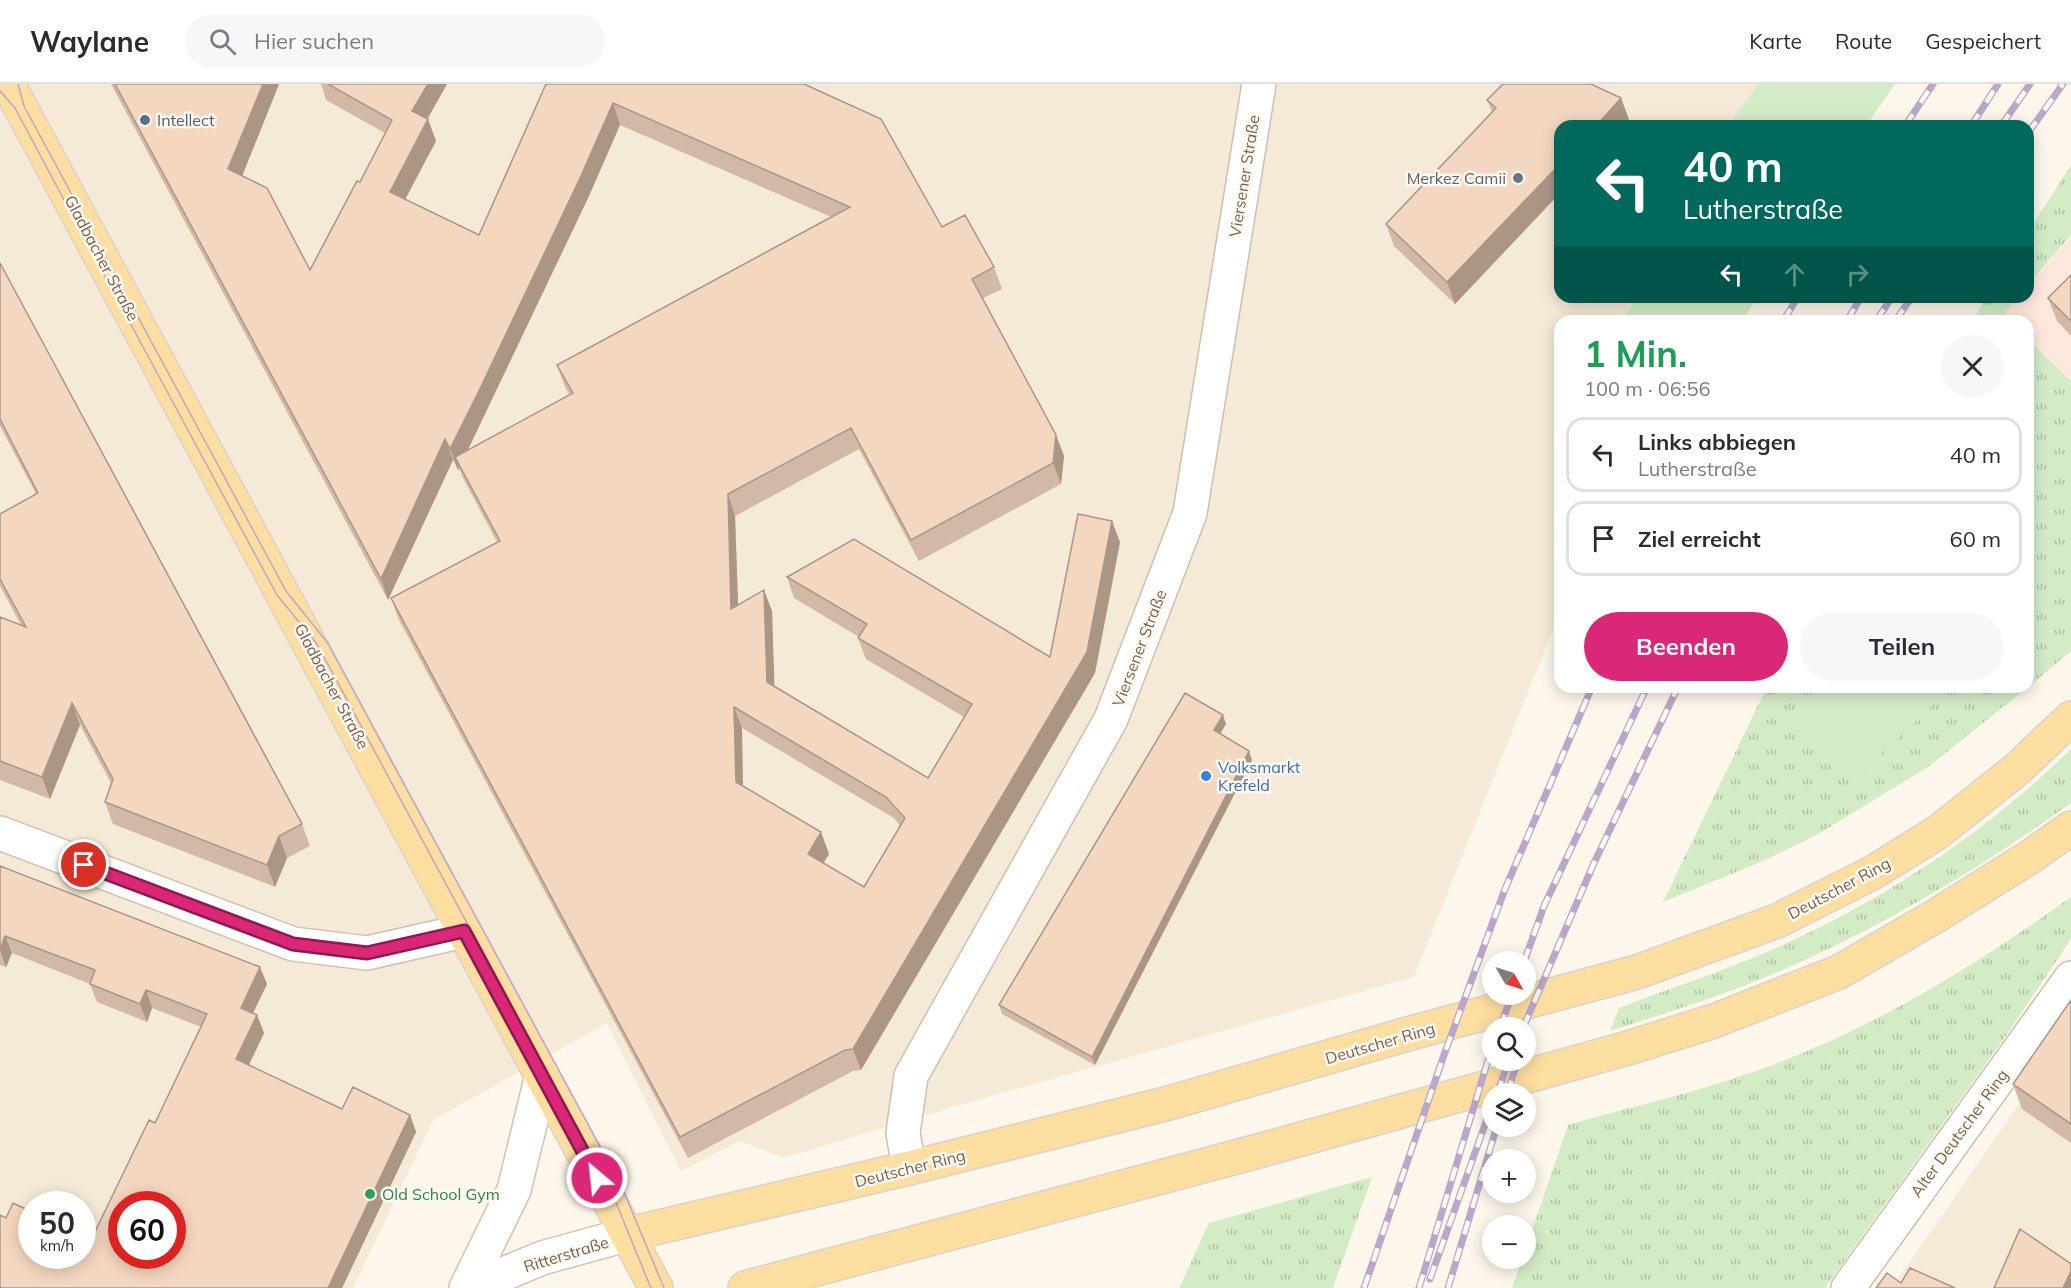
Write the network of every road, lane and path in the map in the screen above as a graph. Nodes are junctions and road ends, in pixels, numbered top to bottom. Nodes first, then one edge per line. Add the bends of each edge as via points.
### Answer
1 (8, 84) edge
2 (1259, 84) edge
3 (2071, 718) edge
4 (2071, 828) edge
5 (0, 833) edge
6 (464, 931) junction
7 (2071, 978) edge
8 (542, 1075) junction
9 (909, 1168) junction
10 (628, 1234) junction
11 (468, 1288) edge
12 (656, 1288) edge
13 (745, 1288) edge
14 (1848, 1288) edge

1 - 6 main road, Gladbacher Straße
2 - 9 street, Viersener Straße via 1190,513 1111,719 911,1076 903,1133
3 - 9 main road, Deutscher Ring via 2016,770 1938,832 1872,873 1777,921 1637,972 1169,1103
4 - 13 main road via 1934,917 1839,972 1714,1021 1617,1052 1263,1150
5 - 6 street via 293,944 367,953
6 - 8 main road, Gladbacher Straße
7 - 14 street, Alter Deutscher Ring
8 - 10 main road, Gladbacher Straße
8 - 11 street via 514,1190
9 - 10 main road, Deutscher Ring
10 - 11 street, Ritterstraße via 542,1258
10 - 12 main road, Gladbacher Straße

